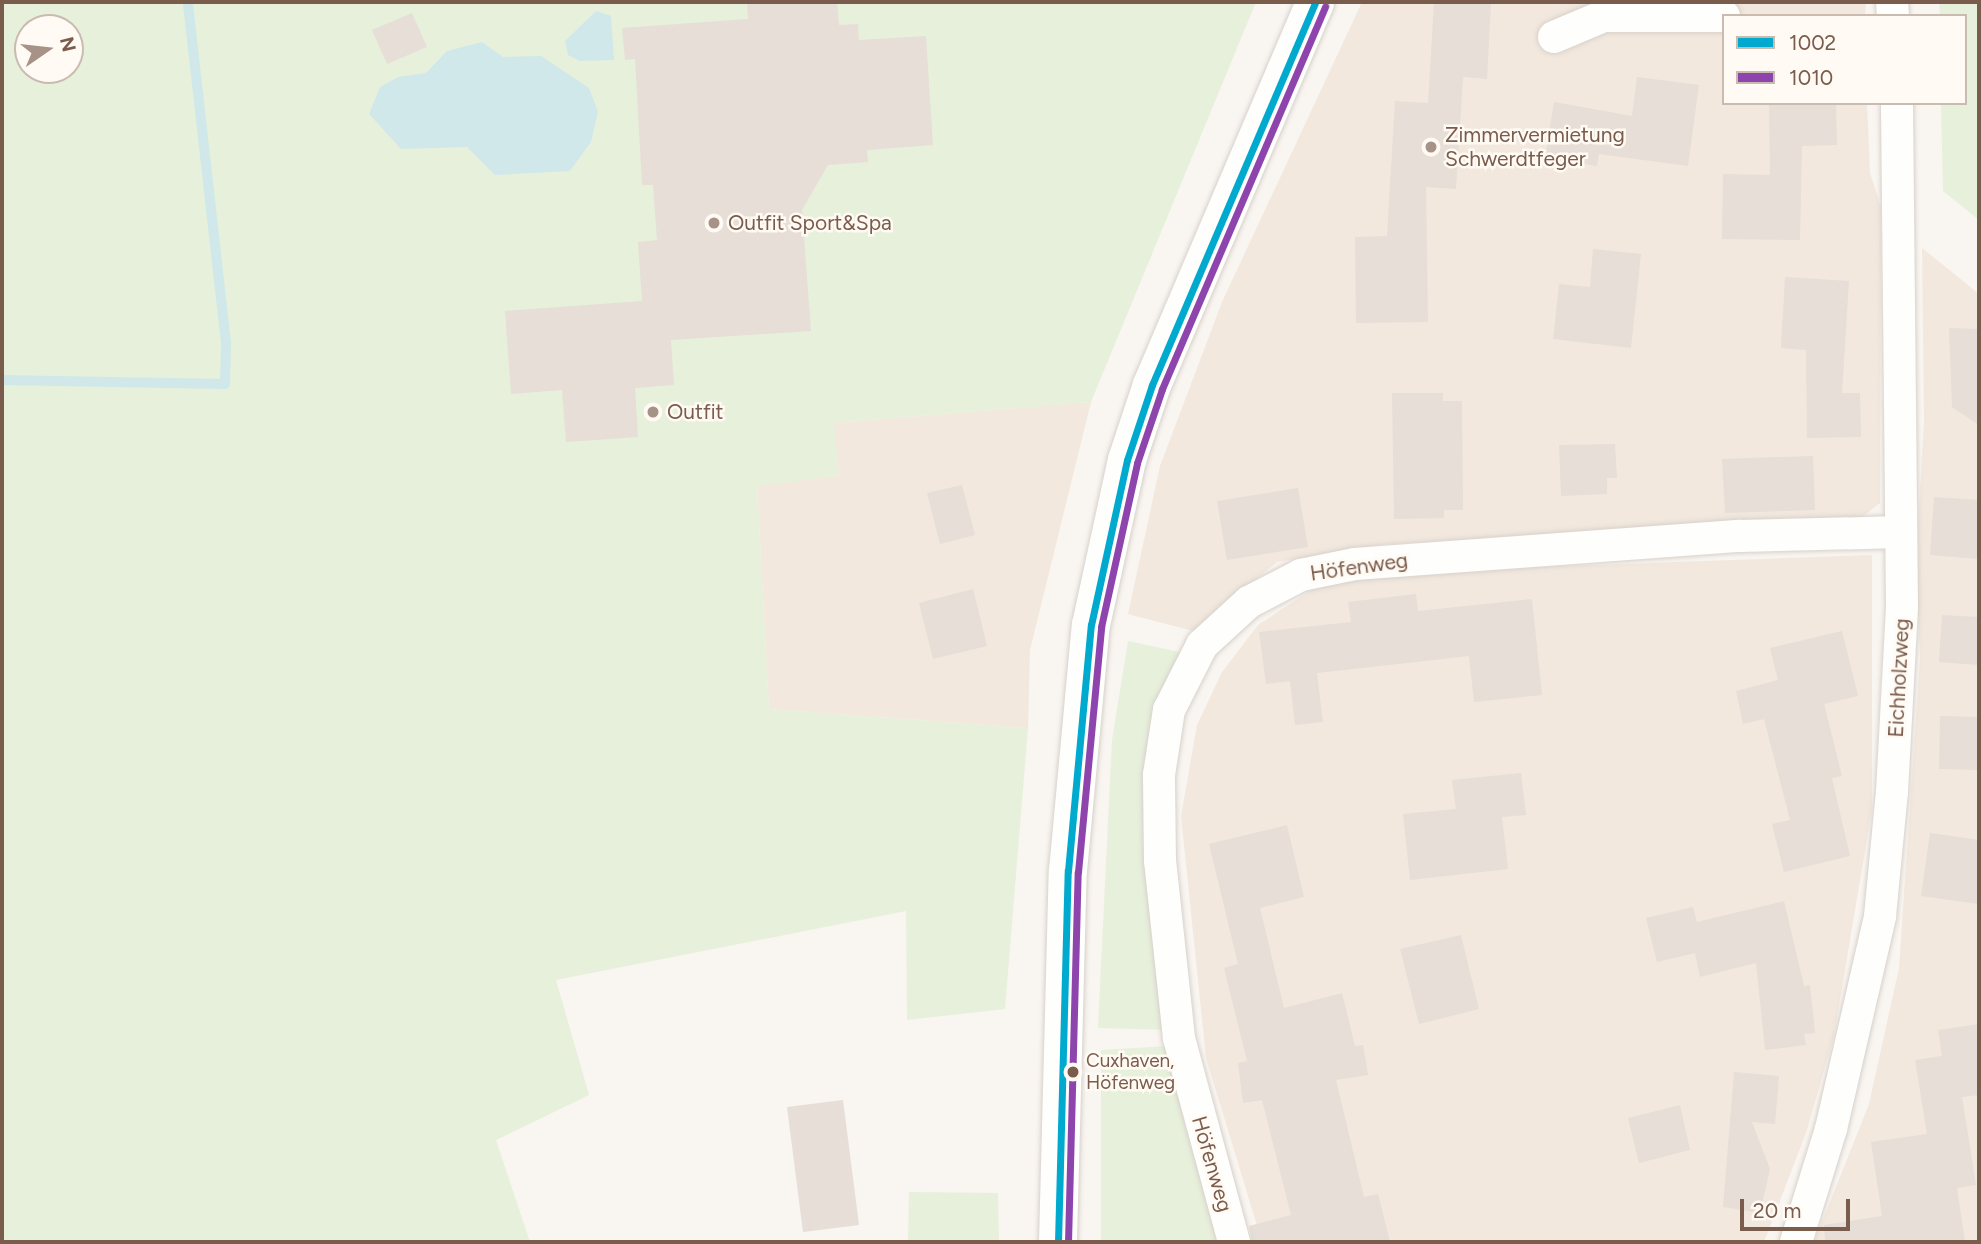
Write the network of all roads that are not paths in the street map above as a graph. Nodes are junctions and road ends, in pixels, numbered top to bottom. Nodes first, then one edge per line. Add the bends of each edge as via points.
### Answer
1 (1315, 2) edge
2 (1722, 16) edge
3 (1554, 37) dead end
4 (1897, 105) edge
5 (1900, 532) junction
6 (1058, 1242) edge
7 (1234, 1242) edge
8 (1796, 1242) edge

1 - 6 street via 1152,385 1127,460 1091,625 1068,871
2 - 3 street via 1604,16
4 - 5 street, Eichholzweg
5 - 7 street, Höfenweg via 1685,539 1355,564 1301,575 1249,602 1202,645 1169,710 1159,775 1160,861 1179,1038
5 - 8 street, Eichholzweg via 1898,711 1880,916 1832,1129

